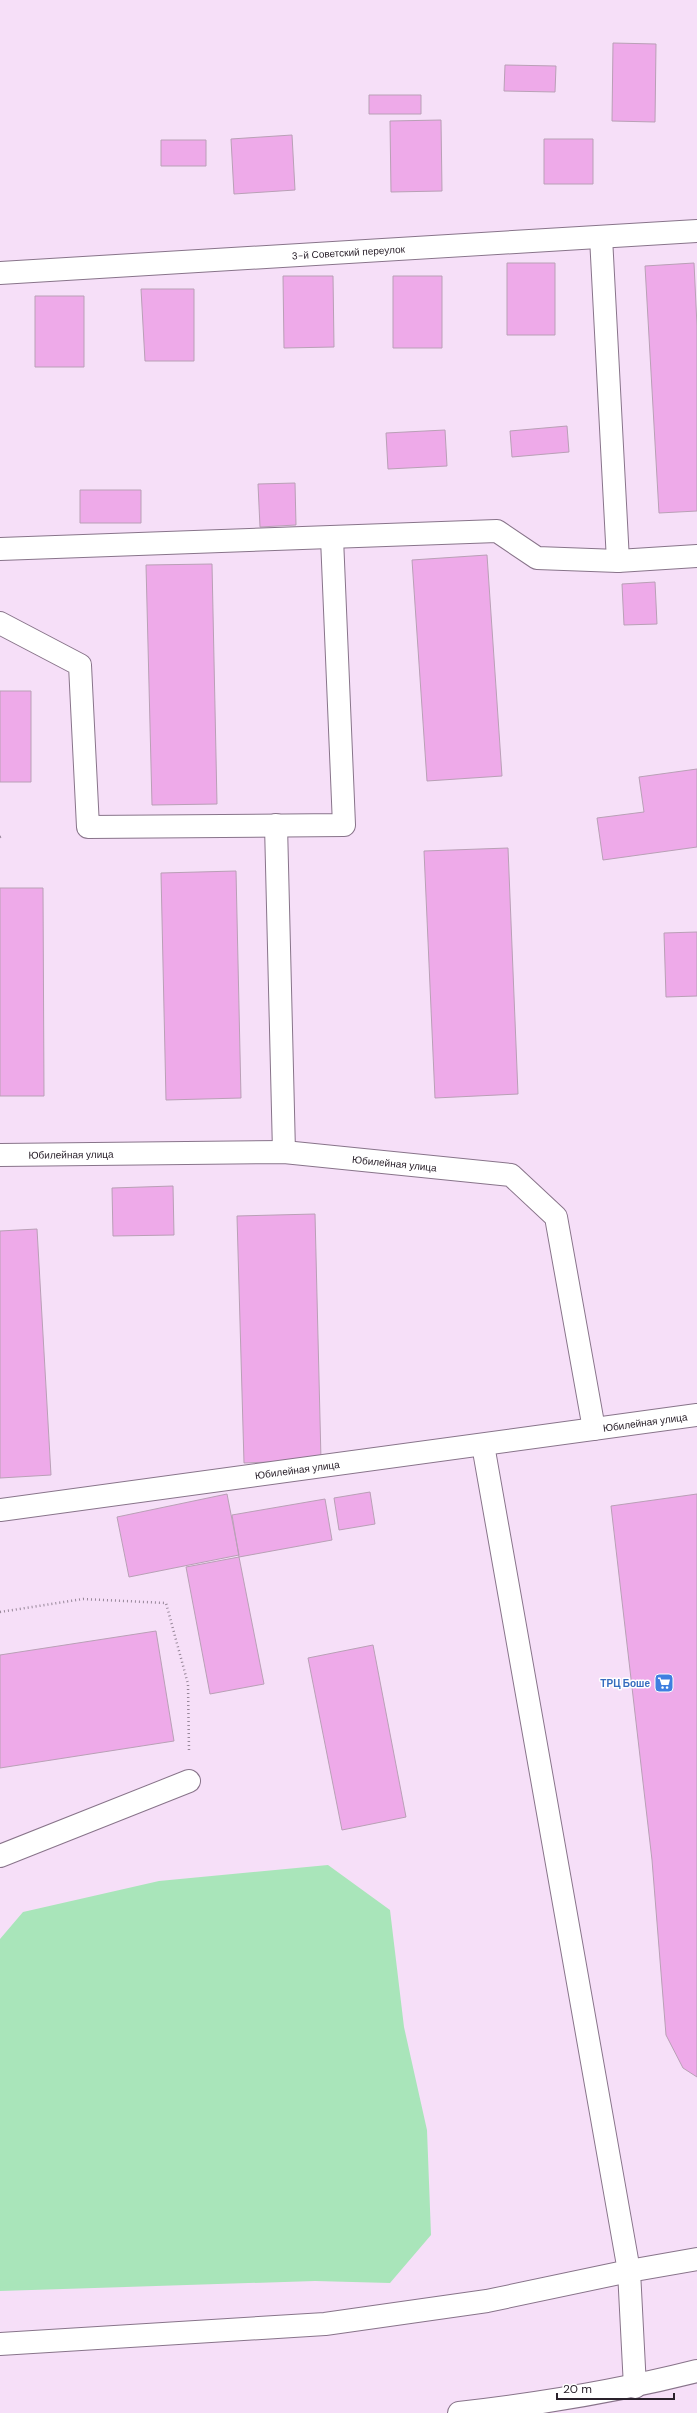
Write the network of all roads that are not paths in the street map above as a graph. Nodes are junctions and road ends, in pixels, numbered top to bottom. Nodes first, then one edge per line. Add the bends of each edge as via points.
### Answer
1 (697, 231) edge
2 (601, 237) junction
3 (0, 273) edge
4 (332, 538) junction
5 (0, 550) edge
6 (697, 556) edge
7 (618, 561) junction
8 (0, 623) edge
9 (276, 825) junction
10 (284, 1152) junction
11 (0, 1155) edge
12 (697, 1415) edge
13 (594, 1429) junction
14 (483, 1445) junction
15 (0, 1510) edge
16 (189, 1781) road end
17 (0, 1856) edge
18 (697, 2259) edge
19 (629, 2271) junction
20 (0, 2344) edge
21 (697, 2371) edge
22 (635, 2387) junction
23 (459, 2413) edge

1 - 2 street, 3-й Советский переулок
2 - 3 street, 3-й Советский переулок
2 - 7 street
4 - 5 street
4 - 7 street via 497,530 537,558
4 - 9 street via 344,826
6 - 7 street
8 - 9 street via 80,665 88,827
9 - 10 street
10 - 11 street, Юбилейная улица
10 - 13 street, Юбилейная улица via 511,1175 556,1217
12 - 13 street, Юбилейная улица
13 - 14 street, Юбилейная улица
14 - 15 street, Юбилейная улица
14 - 19 street
16 - 17 street
18 - 19 street
19 - 20 street via 487,2301 325,2324
19 - 22 street
21 - 22 street
22 - 23 street via 530,2405

